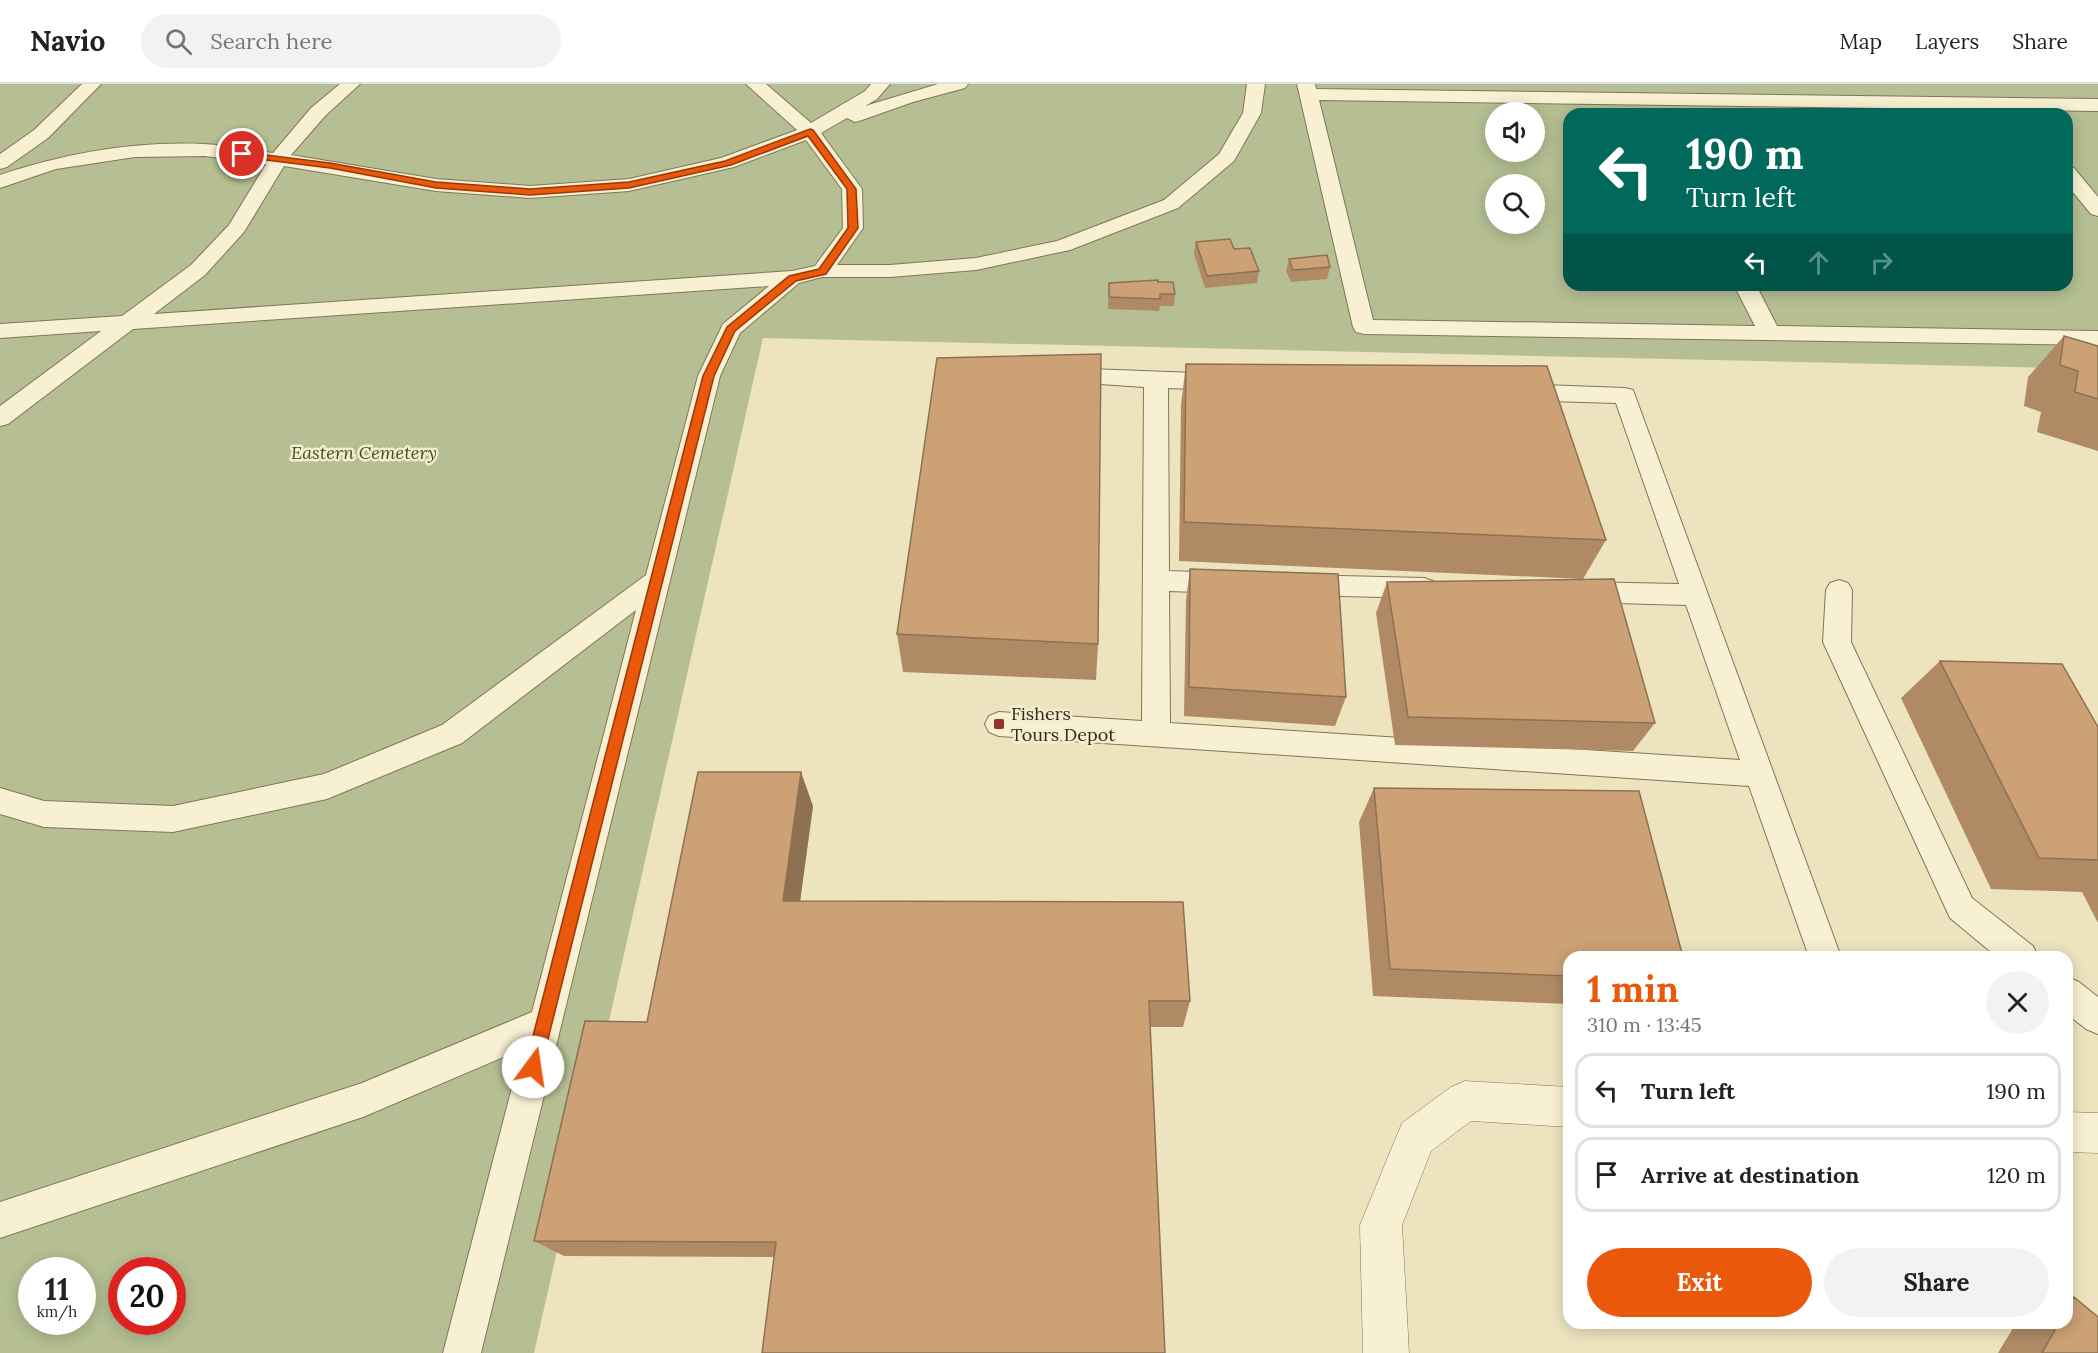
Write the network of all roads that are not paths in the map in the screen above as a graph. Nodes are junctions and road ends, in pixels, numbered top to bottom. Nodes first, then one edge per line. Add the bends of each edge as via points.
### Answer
1 (92, 84) edge
2 (351, 84) edge
3 (755, 84) edge
4 (881, 84) edge
5 (959, 84) edge
6 (1256, 84) edge
7 (1995, 84) edge
8 (1306, 89) edge
9 (1650, 99) edge
10 (2098, 105) edge
11 (1978, 108) edge
12 (2014, 108) edge
13 (2036, 108) edge
14 (810, 132) junction
15 (278, 159) junction
16 (0, 163) edge
17 (2073, 179) edge
18 (0, 182) edge
19 (2098, 210) edge
20 (822, 272) junction
21 (792, 278) junction
22 (1748, 291) edge
23 (127, 322) junction
24 (0, 331) edge
25 (1769, 332) junction
26 (2098, 338) edge
27 (1039, 375) edge
28 (1156, 380) junction
29 (1250, 383) edge
30 (1496, 391) edge
31 (0, 418) edge
32 (656, 581) junction
33 (1156, 581) junction
34 (1449, 588) edge
35 (1839, 590) dead end
36 (1555, 591) edge
37 (1696, 595) junction
38 (999, 724) dead end
39 (1156, 735) junction
40 (1760, 774) junction
41 (0, 801) edge
42 (1824, 951) edge
43 (2015, 951) edge
44 (2073, 998) edge
45 (2098, 1018) edge
46 (544, 1023) junction
47 (1563, 1107) edge
48 (2073, 1132) edge
49 (2098, 1133) edge
50 (0, 1220) edge
51 (462, 1353) edge
52 (1386, 1353) edge

1 - 16 lane via 41,134
2 - 15 lane via 318,112
3 - 14 lane
4 - 14 lane via 871,95
5 - 14 lane
6 - 20 lane via 1252,113 1227,157 1171,204 1063,246 976,264
7 - 12 lane
8 - 9 lane
8 - 25 lane via 1364,327
9 - 11 lane
10 - 13 lane
14 - 15 lane via 727,163 629,185 530,192 436,185
14 - 20 lane via 852,189 853,228
15 - 18 lane via 205,150 135,151 52,164
15 - 23 lane via 237,228 198,270
17 - 19 lane
20 - 21 lane
21 - 23 lane
21 - 32 lane via 730,329 709,376
22 - 25 lane
23 - 24 lane
23 - 31 lane
25 - 26 lane
27 - 28 lane
28 - 29 lane
28 - 33 lane
30 - 37 lane via 1625,396
32 - 41 lane via 452,734 327,786 173,819 44,814
32 - 46 lane
33 - 34 lane
33 - 39 lane
35 - 43 lane via 1838,642 1961,908
36 - 37 lane
37 - 40 lane
38 - 39 lane
39 - 40 lane
40 - 42 lane
44 - 45 lane
46 - 50 lane via 363,1100
46 - 51 lane
47 - 52 street via 1465,1101 1416,1137 1381,1225
48 - 49 street

